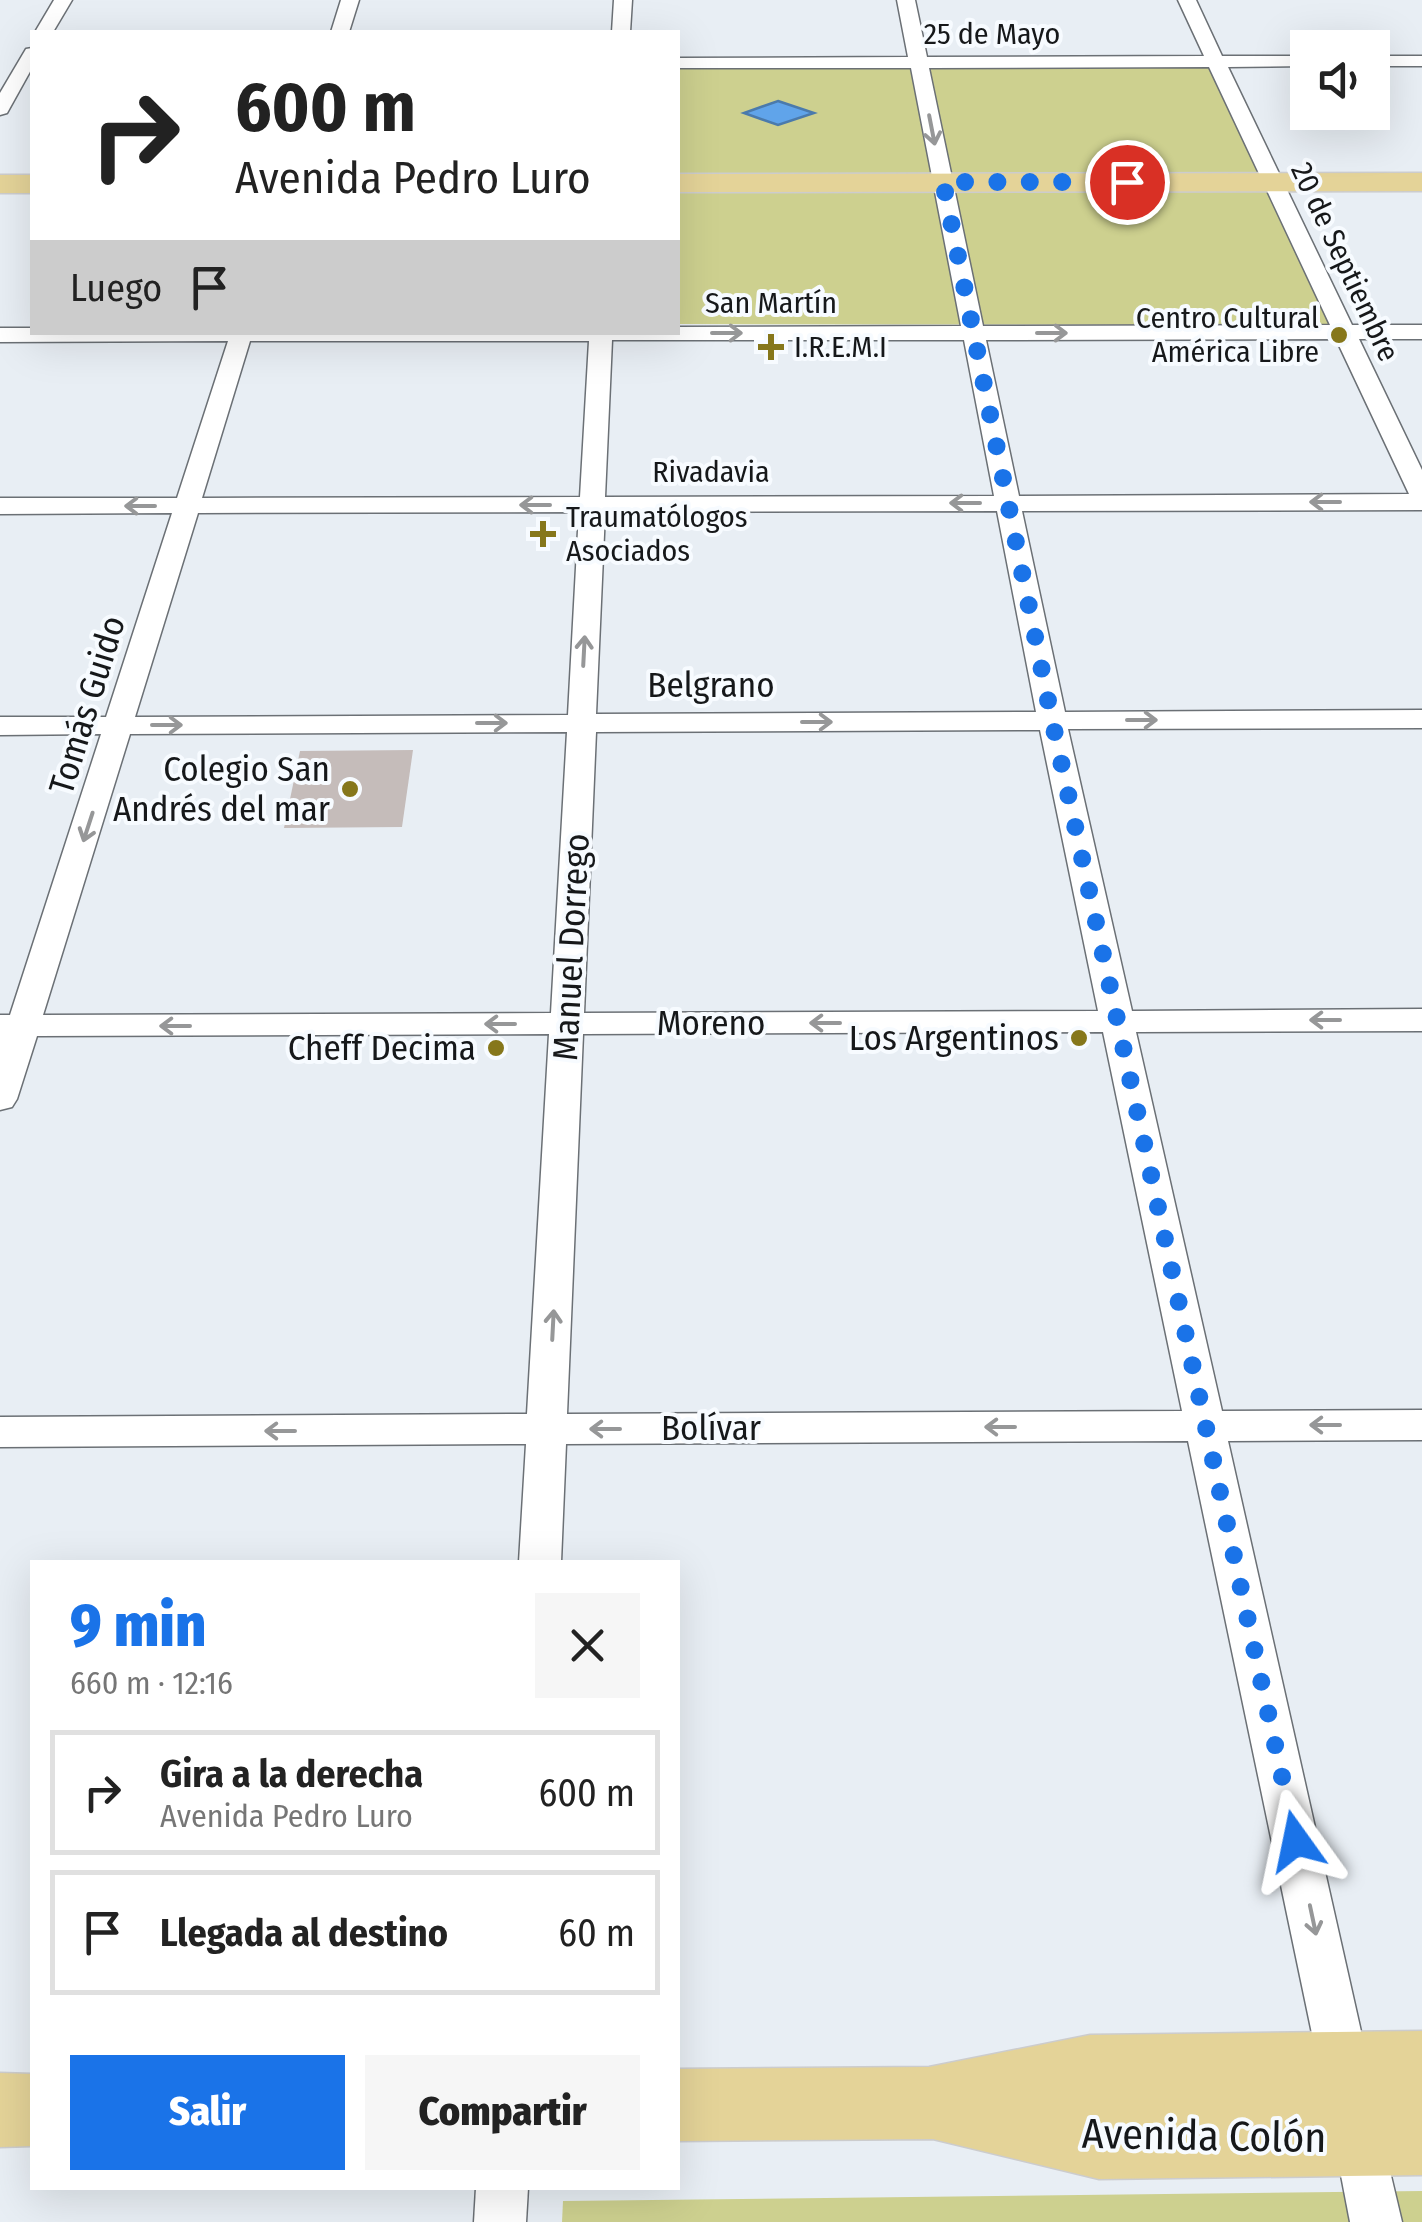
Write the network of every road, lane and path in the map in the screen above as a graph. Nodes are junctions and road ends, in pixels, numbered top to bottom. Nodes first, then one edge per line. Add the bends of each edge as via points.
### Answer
1 (63, 0) edge
2 (350, 0) edge
3 (623, 0) edge
4 (906, 0) edge
5 (1187, 0) edge
6 (45, 30) edge
7 (341, 30) edge
8 (621, 30) edge
9 (30, 61) edge
10 (1218, 61) junction
11 (1290, 61) edge
12 (1390, 61) edge
13 (1422, 61) edge
14 (918, 62) junction
15 (680, 63) edge
16 (0, 66) edge
17 (0, 109) edge
18 (943, 182) junction
19 (1274, 182) junction
20 (1422, 182) edge
21 (680, 183) edge
22 (0, 184) edge
23 (30, 184) edge
24 (1344, 332) junction
25 (1422, 332) edge
26 (680, 333) edge
27 (973, 333) junction
28 (0, 335) edge
29 (30, 335) edge
30 (242, 335) edge
31 (601, 335) edge
32 (1422, 499) edge
33 (1008, 503) junction
34 (592, 504) junction
35 (0, 506) edge
36 (188, 506) junction
37 (1422, 719) edge
38 (1052, 720) junction
39 (580, 723) junction
40 (121, 725) junction
41 (0, 726) edge
42 (1422, 1020) edge
43 (1116, 1021) junction
44 (567, 1024) junction
45 (12, 1026) edge
46 (0, 1099) edge
47 (1422, 1425) edge
48 (1207, 1426) junction
49 (549, 1429) junction
50 (0, 1432) edge
51 (540, 1560) edge
52 (1422, 2066) edge
53 (1344, 2068) junction
54 (1422, 2100) edge
55 (930, 2103) junction
56 (680, 2105) edge
57 (0, 2110) edge
58 (30, 2110) edge
59 (1391, 2139) edge
60 (502, 2190) edge
61 (500, 2222) edge
62 (1376, 2222) edge

1 - 6 street
2 - 7 street
3 - 8 street
4 - 14 street
5 - 10 street, 20 de Septiembre
9 - 16 street
9 - 17 street
10 - 11 street, 25 de Mayo
10 - 14 street, 25 de Mayo
10 - 19 street, 20 de Septiembre
12 - 13 street
14 - 15 street, 25 de Mayo
14 -> 18 street
18 - 19 main road
18 - 21 main road
18 - 27 street
19 - 20 main road
19 - 24 street, 20 de Septiembre
22 - 23 main road
24 - 25 street, San Martín
27 -> 24 street, San Martín
24 - 32 street, 20 de Septiembre
26 -> 27 street, San Martín
27 - 33 street
28 - 29 street, San Martín
30 - 36 street, Tomás Guido
31 - 34 street, Manuel Dorrego
32 -> 33 street, Rivadavia
33 -> 34 street, Rivadavia
33 - 38 street
34 -> 36 street, Rivadavia
39 -> 34 street, Manuel Dorrego
36 -> 35 street, Rivadavia
36 - 40 street, Tomás Guido
38 -> 37 street, Belgrano
39 -> 38 street, Belgrano
38 - 43 street
40 -> 39 street, Belgrano
39 - 44 street, Manuel Dorrego
40 - 41 street, Belgrano
40 -> 45 street, Tomás Guido
42 -> 43 street, Moreno
43 -> 44 street, Moreno
43 - 48 street
44 -> 45 street, Moreno
49 -> 44 street, Manuel Dorrego
45 - 46 street, Tomás Guido
47 -> 48 street, Bolívar
48 -> 49 street, Bolívar
48 -> 53 street
49 -> 50 street, Bolívar
49 - 51 street, Manuel Dorrego
52 - 53 main road, Avenida Colón
53 - 54 main road via 1380,2093
53 - 55 main road, Avenida Colón via 1090,2071
55 - 56 main road, Avenida Colón
55 - 59 main road, Avenida Colón via 1099,2142
57 - 58 main road
59 - 62 street
60 - 61 street

